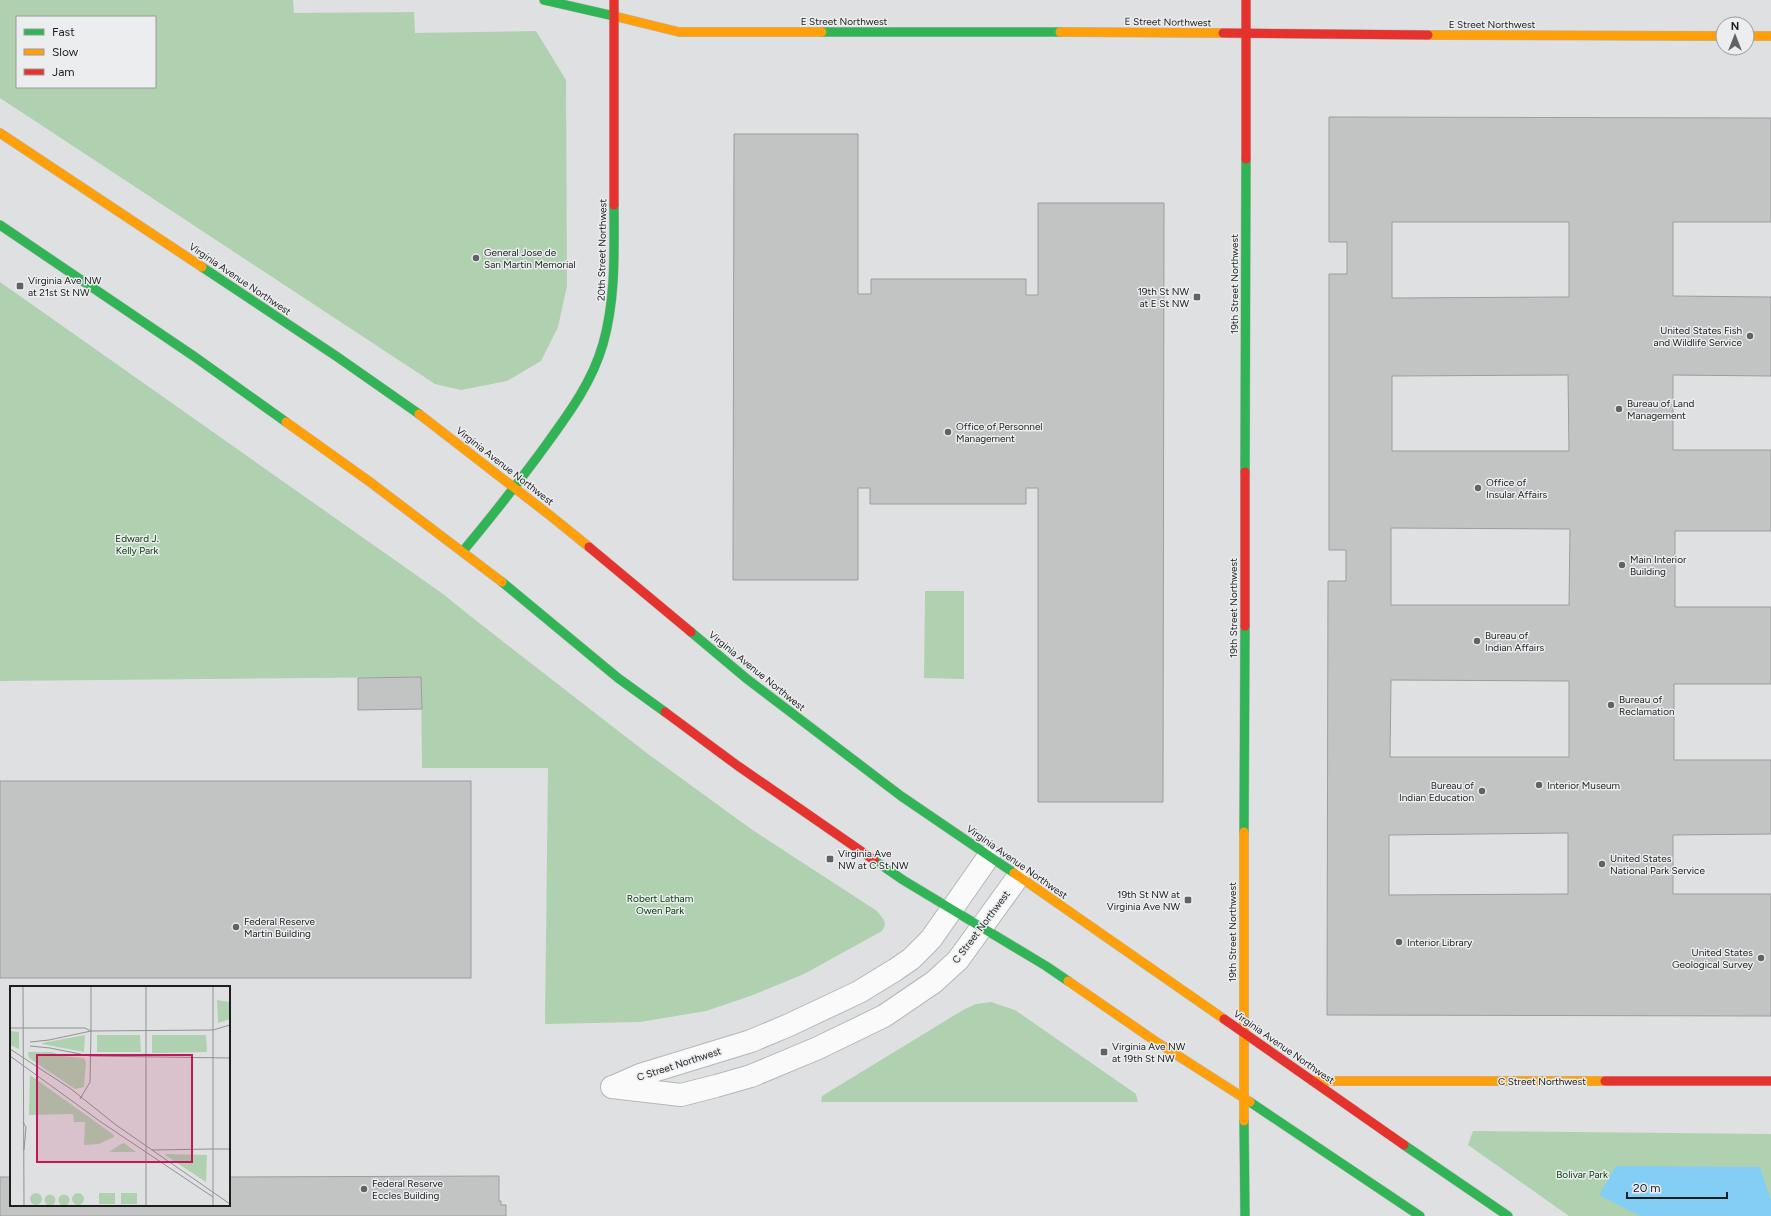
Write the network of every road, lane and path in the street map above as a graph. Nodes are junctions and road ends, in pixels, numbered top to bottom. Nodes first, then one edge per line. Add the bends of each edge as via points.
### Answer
1 (544, 0) edge
2 (614, 0) edge
3 (1246, 0) edge
4 (614, 16) junction
5 (1246, 34) junction
6 (1715, 36) edge
7 (1755, 36) edge
8 (1771, 36) edge
9 (0, 133) edge
10 (0, 225) edge
11 (515, 487) junction
12 (462, 551) junction
13 (989, 856) junction
14 (1018, 877) junction
15 (953, 910) junction
16 (982, 928) junction
17 (1244, 1032) junction
18 (1312, 1081) junction
19 (1771, 1081) edge
20 (1244, 1098) junction
21 (1245, 1216) edge
22 (1420, 1216) edge
23 (1508, 1216) edge

1 - 4 main road, E Street Northwest
2 - 4 main road, 20th Street Northwest
3 - 5 main road, 19th Street Northwest
4 - 5 main road, E Street Northwest via 679,32
4 - 11 main road, 20th Street Northwest via 614,281 611,311 596,364 584,390
5 - 6 main road, E Street Northwest
5 - 17 main road, 19th Street Northwest
7 - 8 main road
9 - 11 main road, Virginia Avenue Northwest via 391,394
10 - 12 main road via 196,357
11 - 12 main road, 20th Street Northwest
11 - 13 main road, Virginia Avenue Northwest via 807,726 901,796
12 - 15 main road via 668,716 903,880
13 - 14 main road, Virginia Avenue Northwest
13 - 15 street, C Street Northwest
14 - 16 street, C Street Northwest
14 - 17 main road, Virginia Avenue Northwest
15 - 16 main road
15 - 16 street, C Street Northwest via 931,939 911,959 859,992 751,1040 677,1062 612,1087 681,1094 751,1076 818,1048 884,1016 934,982 958,960
16 - 20 main road via 1046,966
17 - 18 main road, Virginia Avenue Northwest
17 - 20 main road, 19th Street Northwest
18 - 19 main road, C Street Northwest
18 - 23 main road, Virginia Avenue Northwest
20 - 21 main road, 19th Street Northwest
20 - 22 main road

